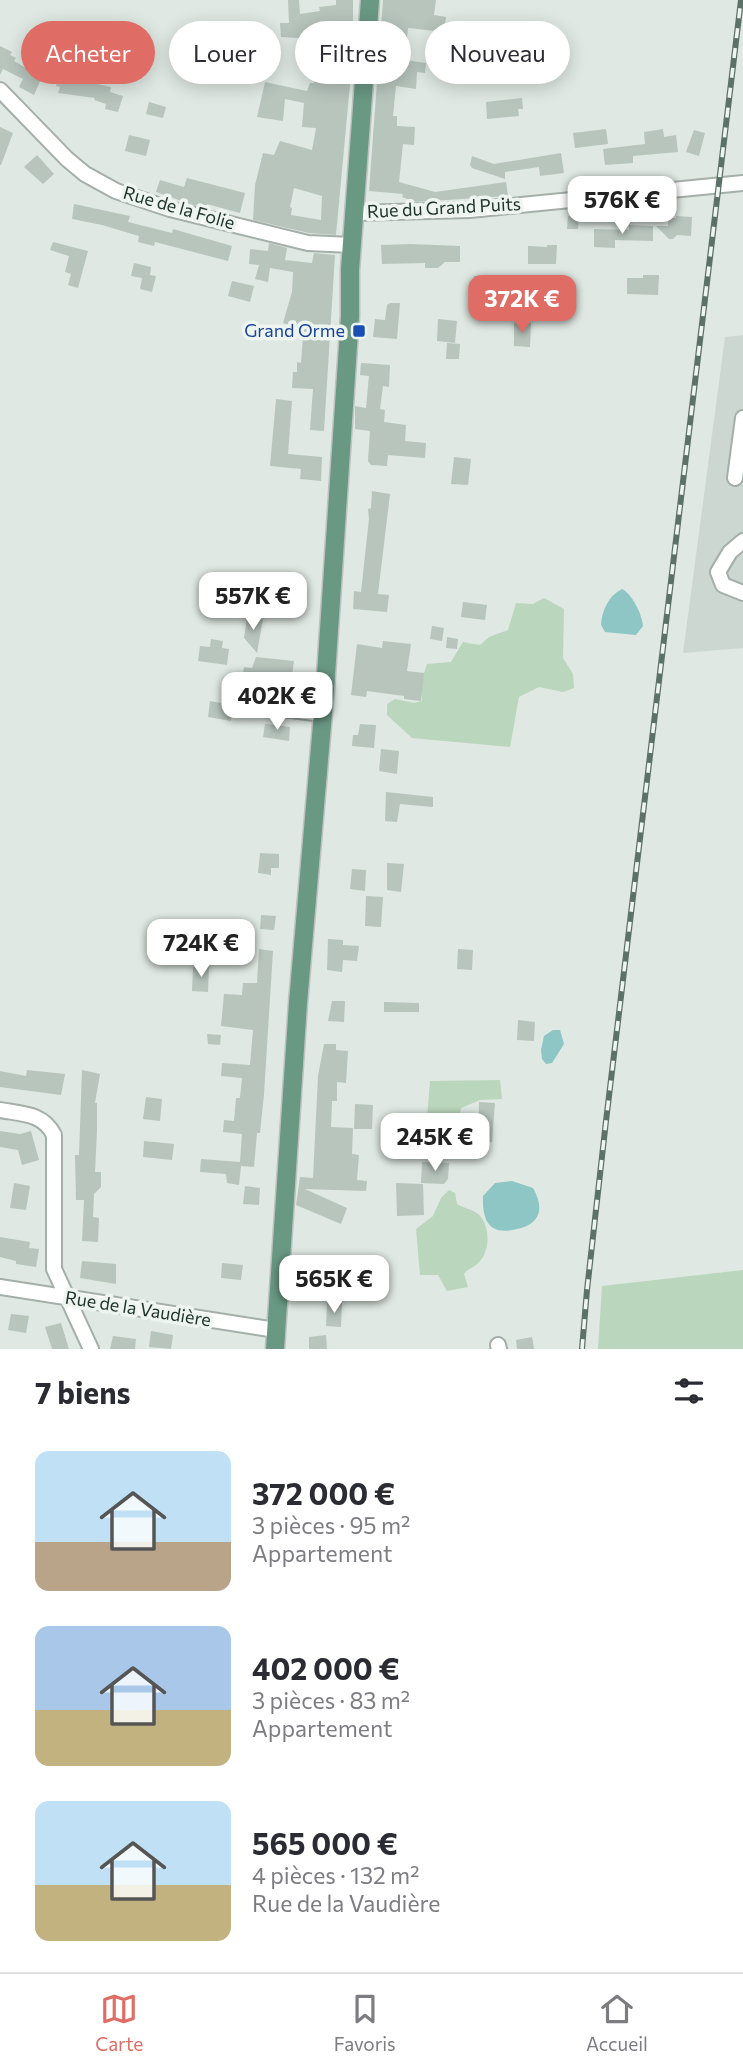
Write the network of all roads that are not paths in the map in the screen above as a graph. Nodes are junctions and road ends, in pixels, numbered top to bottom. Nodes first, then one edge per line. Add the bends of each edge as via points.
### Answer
1 (370, 0) edge
2 (0, 90) edge
3 (743, 183) edge
4 (354, 213) junction
5 (352, 245) junction
6 (743, 418) edge
7 (735, 478) dead end
8 (743, 541) edge
9 (743, 593) edge
10 (250, 705) dead end
11 (323, 714) junction
12 (0, 1110) edge
13 (0, 1287) edge
14 (66, 1298) junction
15 (276, 1330) junction
16 (91, 1349) edge
17 (275, 1349) edge

1 - 4 main road
2 - 5 street, Rue de la Folie via 67,159 116,191 308,243
3 - 4 street, Rue du Grand Puits via 470,209
4 - 5 main road
5 - 11 main road
6 - 7 street
8 - 9 street via 718,572 723,585
10 - 11 street
11 - 15 main road
12 - 14 street via 38,1117 54,1135 54,1269
13 - 14 street, Rue de la Vaudière
14 - 15 street, Rue de la Vaudière
14 - 16 street
15 - 17 main road

